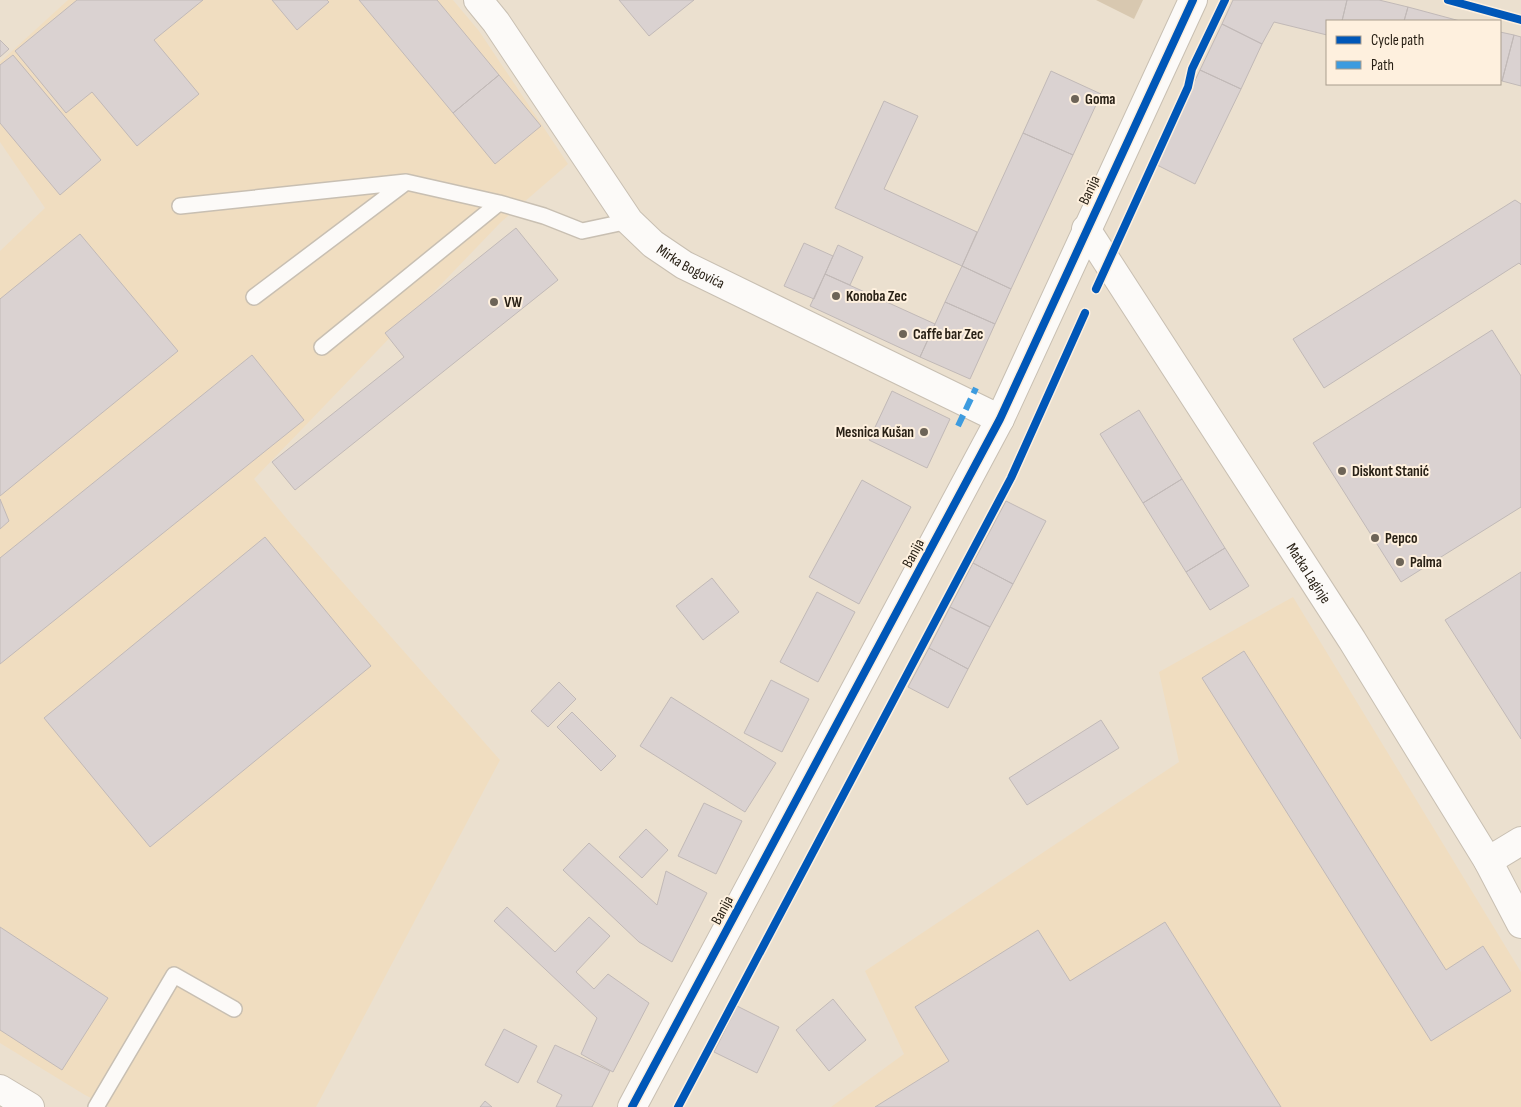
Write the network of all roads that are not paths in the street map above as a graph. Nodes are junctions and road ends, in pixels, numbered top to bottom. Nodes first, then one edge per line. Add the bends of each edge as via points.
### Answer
1 (478, 0) edge
2 (1193, 0) edge
3 (406, 182) junction
4 (499, 203) junction
5 (180, 206) dead end
6 (629, 221) junction
7 (1086, 229) junction
8 (254, 297) dead end
9 (322, 347) dead end
10 (1000, 419) junction
11 (1521, 841) edge
12 (1488, 861) junction
13 (1521, 924) edge
14 (234, 1009) dead end
15 (0, 1088) edge
16 (30, 1107) edge
17 (96, 1107) edge
18 (632, 1107) edge

1 - 6 street, Mirka Bogovića
2 - 7 street, Banija
3 - 4 lane
3 - 5 lane
3 - 8 lane
4 - 6 lane via 582,231
4 - 9 lane
6 - 10 street, Mirka Bogovića via 653,244 684,265
7 - 10 street, Banija
7 - 12 street, Matka Laginje via 1346,632
10 - 18 street, Banija
11 - 12 street
12 - 13 street, Matka Laginje
14 - 17 lane via 174,975
15 - 16 street

